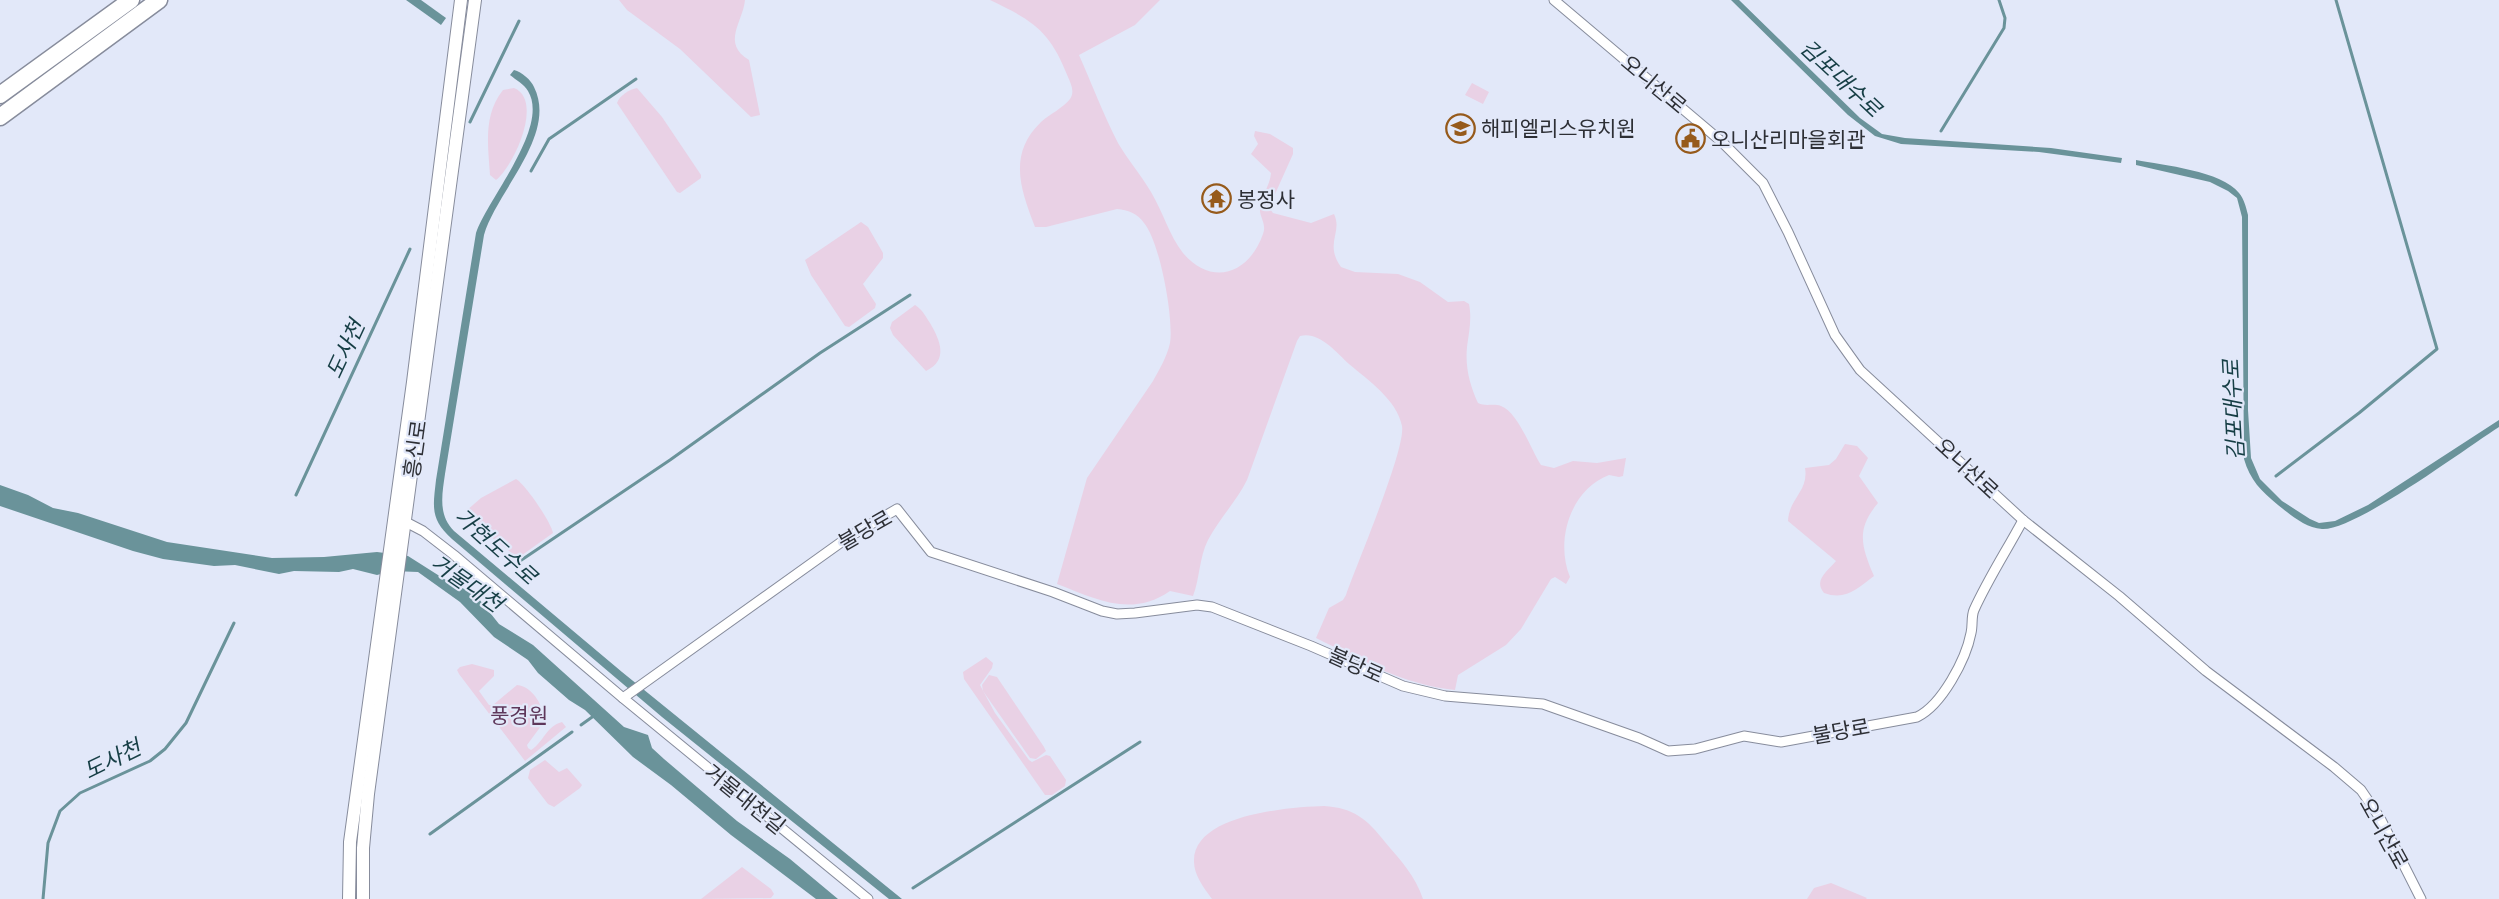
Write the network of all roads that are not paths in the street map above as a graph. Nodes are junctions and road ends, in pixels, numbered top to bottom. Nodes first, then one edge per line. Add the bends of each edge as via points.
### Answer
1 (131, 0) edge
2 (159, 0) edge
3 (461, 0) edge
4 (475, 0) edge
5 (1554, 0) edge
6 (0, 95) edge
7 (0, 117) edge
8 (399, 519) junction
9 (2023, 520) junction
10 (391, 585) junction
11 (623, 698) junction
12 (349, 899) edge
13 (363, 899) edge
14 (868, 899) edge
15 (2421, 899) edge

1 - 6 highway
2 - 7 highway
3 - 8 main road, 흥신로
4 - 8 main road, 흥신로
5 - 9 street, 오니산로 via 1746,163 1776,206 1847,354
8 - 10 main road, 흥신로
8 - 11 street via 454,555
9 - 11 street, 불당로 via 1973,612 1972,633 1950,683 1926,713 1781,742 1744,736 1695,749 1668,751 1543,704 1445,696 1403,686 1212,607 1197,605 1116,614 1102,611 931,552 897,509 847,538
9 - 15 street, 오니산로 via 2206,671 2361,790 2380,818
10 - 12 main road, 흥신로 via 350,842
10 - 13 main road, 흥신로 via 365,824
11 - 14 street, 거물대천길

